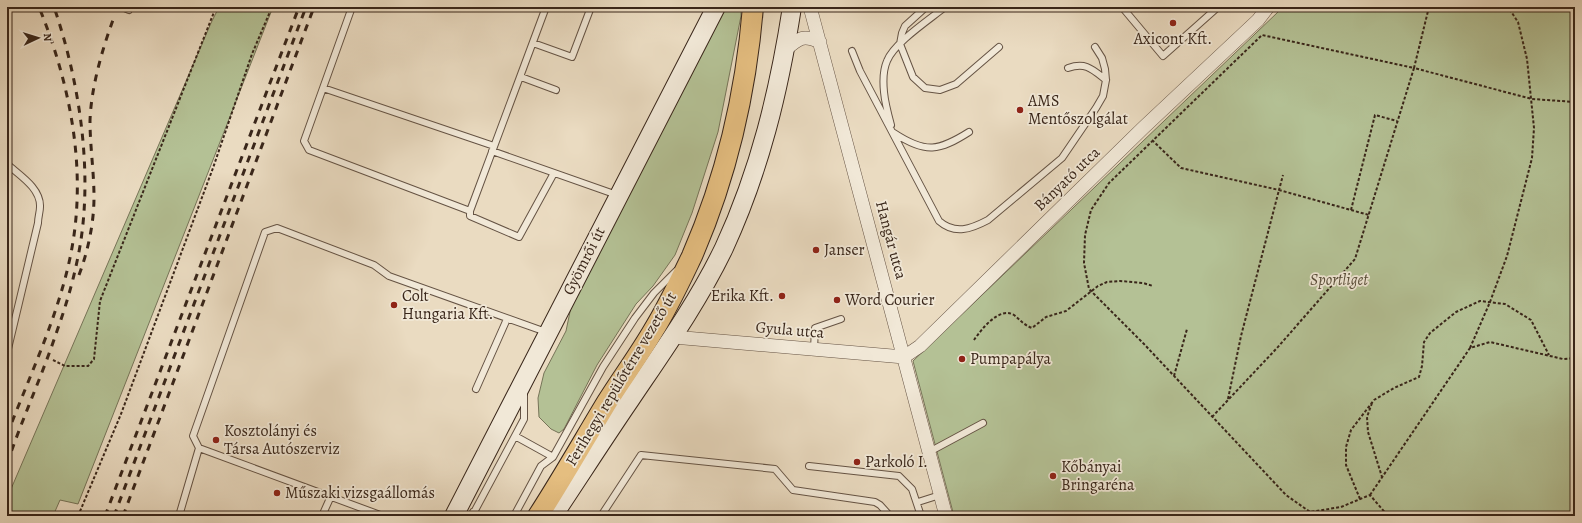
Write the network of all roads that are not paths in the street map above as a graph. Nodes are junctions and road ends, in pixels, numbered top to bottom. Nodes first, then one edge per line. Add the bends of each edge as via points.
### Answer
1 (122, 7) edge
2 (352, 7) edge
3 (546, 7) edge
4 (591, 7) edge
5 (716, 7) edge
6 (753, 7) edge
7 (792, 7) edge
8 (810, 7) edge
9 (926, 7) edge
10 (944, 7) edge
11 (1122, 7) edge
12 (1218, 7) edge
13 (1268, 7) edge
14 (129, 10) dead end
15 (820, 42) junction
16 (533, 43) junction
17 (900, 44) junction
18 (999, 47) dead end
19 (1095, 47) dead end
20 (786, 50) junction
21 (852, 51) dead end
22 (1068, 68) dead end
23 (521, 77) junction
24 (1106, 80) junction
25 (324, 88) junction
26 (556, 90) dead end
27 (892, 132) junction
28 (969, 132) dead end
29 (493, 148) junction
30 (7, 164) edge
31 (554, 173) junction
32 (618, 196) junction
33 (470, 211) junction
34 (692, 256) junction
35 (507, 319) junction
36 (841, 319) dead end
37 (547, 333) junction
38 (673, 337) junction
39 (814, 349) junction
40 (7, 353) edge
41 (904, 357) junction
42 (525, 375) junction
43 (476, 389) dead end
44 (983, 423) dead end
45 (515, 436) junction
46 (199, 448) junction
47 (929, 452) junction
48 (553, 457) junction
49 (809, 466) dead end
50 (940, 495) junction
51 (331, 496) junction
52 (918, 502) junction
53 (472, 514) edge
54 (543, 514) edge
55 (179, 516) edge
56 (322, 516) edge
57 (382, 516) edge
58 (454, 516) edge
59 (481, 516) edge
60 (514, 516) edge
61 (601, 516) edge
62 (890, 516) edge
63 (922, 516) edge
64 (946, 516) edge

1 - 14 lane
2 - 25 lane
3 - 16 lane
4 - 16 lane via 572,57
5 - 32 street, Gyömrői út
6 - 34 main road, Ferihegyi repülőtérre vezető út via 739,105 709,213
7 - 20 street
8 - 15 street, Hangár utca
9 - 17 lane via 905,26
10 - 17 lane
11 - 12 lane via 1163,56
13 - 41 street, Bányató utca via 1258,20 1143,128 920,346
15 - 20 street via 802,38
15 - 41 street, Hangár utca
16 - 23 lane
17 - 18 lane via 913,77 925,88 940,90 956,84
17 - 27 lane via 892,52 884,71 884,92
19 - 24 lane via 1102,58
20 - 38 street via 771,116 750,182 724,248
21 - 27 lane
22 - 24 lane via 1088,66
23 - 26 lane
23 - 29 lane
24 - 27 lane via 1103,96 1062,158 988,220 967,228 948,228 939,221
25 - 29 lane
25 - 33 lane via 304,141 310,150
27 - 28 lane via 910,142 935,148 943,147
29 - 31 lane
29 - 33 lane
30 - 40 lane via 33,188 40,205
31 - 32 lane
31 - 33 lane via 519,237 470,216
32 - 37 street, Gyömrői út
34 - 48 lane via 654,293 635,318 603,367
34 - 54 main road, Ferihegyi repülőtérre vezető út via 654,330 604,408
35 - 37 lane
35 - 43 lane
35 - 46 lane via 389,276 374,265 277,228 272,229 265,232 193,436
36 - 39 lane via 815,328
37 - 42 street, Gyömrői út
38 - 39 street, Gyula utca
38 - 54 street via 603,439
39 - 41 street, Gyula utca
41 - 47 street, Hangár utca
42 - 45 lane via 524,419
42 - 58 street, Gyömrői út
44 - 47 lane
45 - 48 lane
45 - 53 lane
46 - 51 lane
46 - 55 lane
47 - 50 street, Hangár utca
48 - 60 lane via 541,466
49 - 52 lane via 899,476 912,489
50 - 52 lane
50 - 64 street, Hangár utca
51 - 56 lane
51 - 57 lane
52 - 63 lane
53 - 59 lane
61 - 62 lane via 641,455 776,469 793,490 875,502

